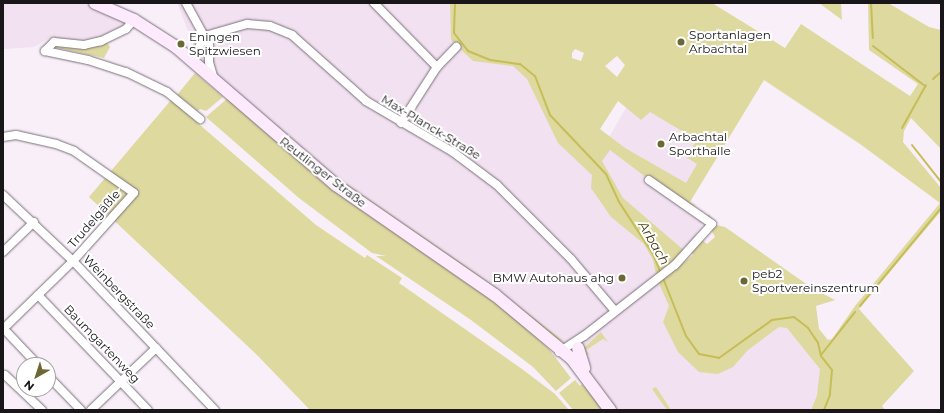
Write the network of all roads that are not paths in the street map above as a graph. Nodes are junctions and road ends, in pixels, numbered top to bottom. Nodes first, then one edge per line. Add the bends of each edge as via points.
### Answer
1 (95, 3) edge
2 (186, 3) edge
3 (374, 3) edge
4 (134, 20) junction
5 (205, 36) junction
6 (456, 47) dead end
7 (207, 55) junction
8 (192, 60) junction
9 (437, 67) junction
10 (214, 80) junction
11 (200, 120) dead end
12 (401, 122) junction
13 (3, 137) edge
14 (649, 180) dead end
15 (3, 195) edge
16 (34, 222) junction
17 (3, 252) edge
18 (73, 262) junction
19 (38, 295) junction
20 (615, 311) junction
21 (3, 329) edge
22 (584, 336) junction
23 (156, 348) junction
24 (578, 348) junction
25 (562, 353) junction
26 (30, 357) edge
27 (5, 375) dead end
28 (120, 381) junction
29 (56, 384) edge
30 (595, 386) junction
31 (42, 410) edge
32 (80, 410) edge
33 (91, 410) edge
34 (148, 410) edge
35 (215, 410) edge
36 (610, 410) edge

1 - 4 main road, Reutlinger Straße
2 - 5 street
3 - 9 street
4 - 8 main road, Reutlinger Straße
4 - 11 street via 126,29 101,41 84,45 54,42 45,51 88,60 126,72 167,92
5 - 7 street via 208,45
5 - 8 street
5 - 12 street, Max-Planck-Straße via 247,24 282,30 300,40 361,97
6 - 9 street
7 - 8 street via 201,60
7 - 10 street
8 - 10 main road, Reutlinger Straße
9 - 12 street
10 - 25 main road, Reutlinger Straße via 336,185 478,281
12 - 20 street, Max-Planck-Straße via 458,155 497,185 571,259
13 - 18 street, Trudelgäßle via 16,136 56,144 74,151 134,193
14 - 20 street via 712,224 675,264
15 - 16 street, Weinbergstraße
16 - 17 street
16 - 18 street, Weinbergstraße
18 - 19 street, Trudelgäßle
18 - 23 street, Weinbergstraße
19 - 21 street, Trudelgäßle
19 - 28 street, Baumgartenweg
20 - 22 street
21 - 26 street
22 - 24 street
22 - 25 street
23 - 28 street
23 - 35 street, Weinbergstraße
24 - 25 street
24 - 30 main road via 580,359
25 - 30 main road, Reutlinger Straße
25 - 36 main road, Reutlinger Straße
27 - 31 street
28 - 33 street
28 - 34 street, Baumgartenweg
29 - 32 street
30 - 36 main road, Reutlinger Straße

